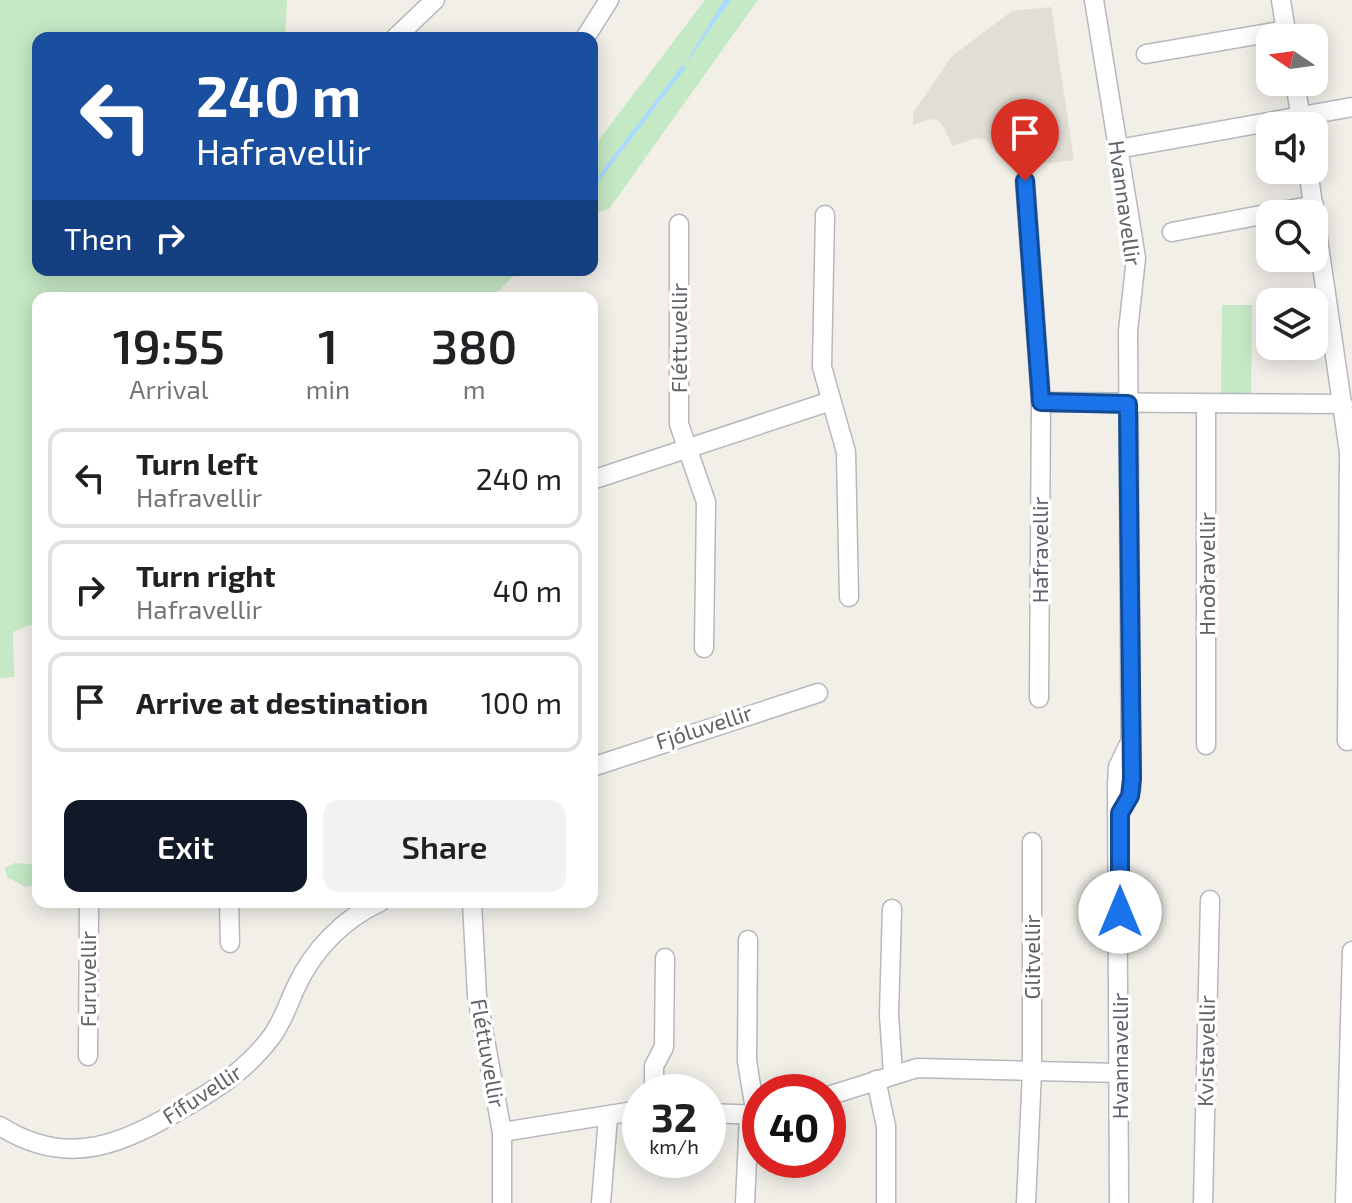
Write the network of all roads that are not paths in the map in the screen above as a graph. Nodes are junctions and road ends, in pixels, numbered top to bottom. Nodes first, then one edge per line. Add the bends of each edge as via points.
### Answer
1 (435, 0) edge
2 (609, 0) edge
3 (1094, 0) edge
4 (1281, 0) edge
5 (1285, 24) edge
6 (401, 32) edge
7 (589, 32) edge
8 (1256, 38) edge
9 (1146, 54) dead end
10 (1352, 107) edge
11 (1328, 114) edge
12 (1256, 129) edge
13 (1118, 149) junction
14 (1025, 181) dead end
15 (825, 215) dead end
16 (1256, 216) edge
17 (679, 224) dead end
18 (1172, 232) dead end
19 (1324, 272) edge
20 (831, 401) junction
21 (1041, 402) junction
22 (1128, 404) junction
23 (1206, 404) junction
24 (1343, 404) junction
25 (688, 450) junction
26 (598, 478) edge
27 (849, 597) dead end
28 (704, 648) dead end
29 (818, 693) dead end
30 (1039, 698) dead end
31 (1347, 741) dead end
32 (1206, 745) dead end
33 (598, 765) edge
34 (1032, 842) dead end
35 (1210, 900) dead end
36 (89, 908) edge
37 (229, 908) edge
38 (367, 908) edge
39 (472, 908) edge
40 (892, 909) dead end
41 (748, 940) dead end
42 (230, 943) dead end
43 (1352, 951) edge
44 (665, 958) dead end
45 (88, 1056) dead end
46 (1032, 1072) junction
47 (1119, 1073) junction
48 (654, 1074) edge
49 (749, 1074) edge
50 (885, 1076) junction
51 (846, 1090) edge
52 (622, 1114) edge
53 (608, 1117) junction
54 (0, 1126) edge
55 (502, 1132) junction
56 (748, 1178) edge
57 (502, 1203) edge
58 (601, 1203) edge
59 (745, 1203) edge
60 (886, 1203) edge
61 (1026, 1203) edge
62 (1119, 1203) edge
63 (1203, 1203) edge
64 (1345, 1203) edge

1 - 6 street
2 - 7 street
3 - 13 street, Hvannavellir
4 - 5 street
8 - 9 street
10 - 11 street
12 - 13 street
13 - 22 street, Hvannavellir via 1136,258
14 - 21 street, Hafravellir
15 - 20 street via 822,367
16 - 18 street
17 - 25 street, Fléttuvellir via 679,424
19 - 24 street
20 - 25 street
20 - 27 street via 846,452
21 - 22 street
21 - 30 street, Hafravellir
22 - 23 street
22 - 47 street, Hvannavellir via 1131,790 1120,813
23 - 24 street
23 - 32 street, Hnoðravellir
24 - 31 street via 1351,515
25 - 26 street
25 - 28 street, Fléttuvellir via 706,502
29 - 33 street, Fjóluvellir
34 - 46 street, Glitvellir
35 - 63 street, Kvistavellir
36 - 45 street, Furuvellir
37 - 42 street
38 - 54 street, Fífuvellir via 324,942 272,1036 222,1085 134,1136 95,1147 42,1146
39 - 55 street, Fléttuvellir via 477,996
40 - 50 street
41 - 49 street
43 - 64 street
44 - 48 street via 664,1047
46 - 47 street
46 - 50 street via 940,1067
46 - 61 street, Glitvellir
47 - 62 street, Hvannavellir
50 - 51 street
50 - 60 street
52 - 53 street
53 - 55 street
53 - 58 street
55 - 57 street, Fléttuvellir
56 - 59 street

